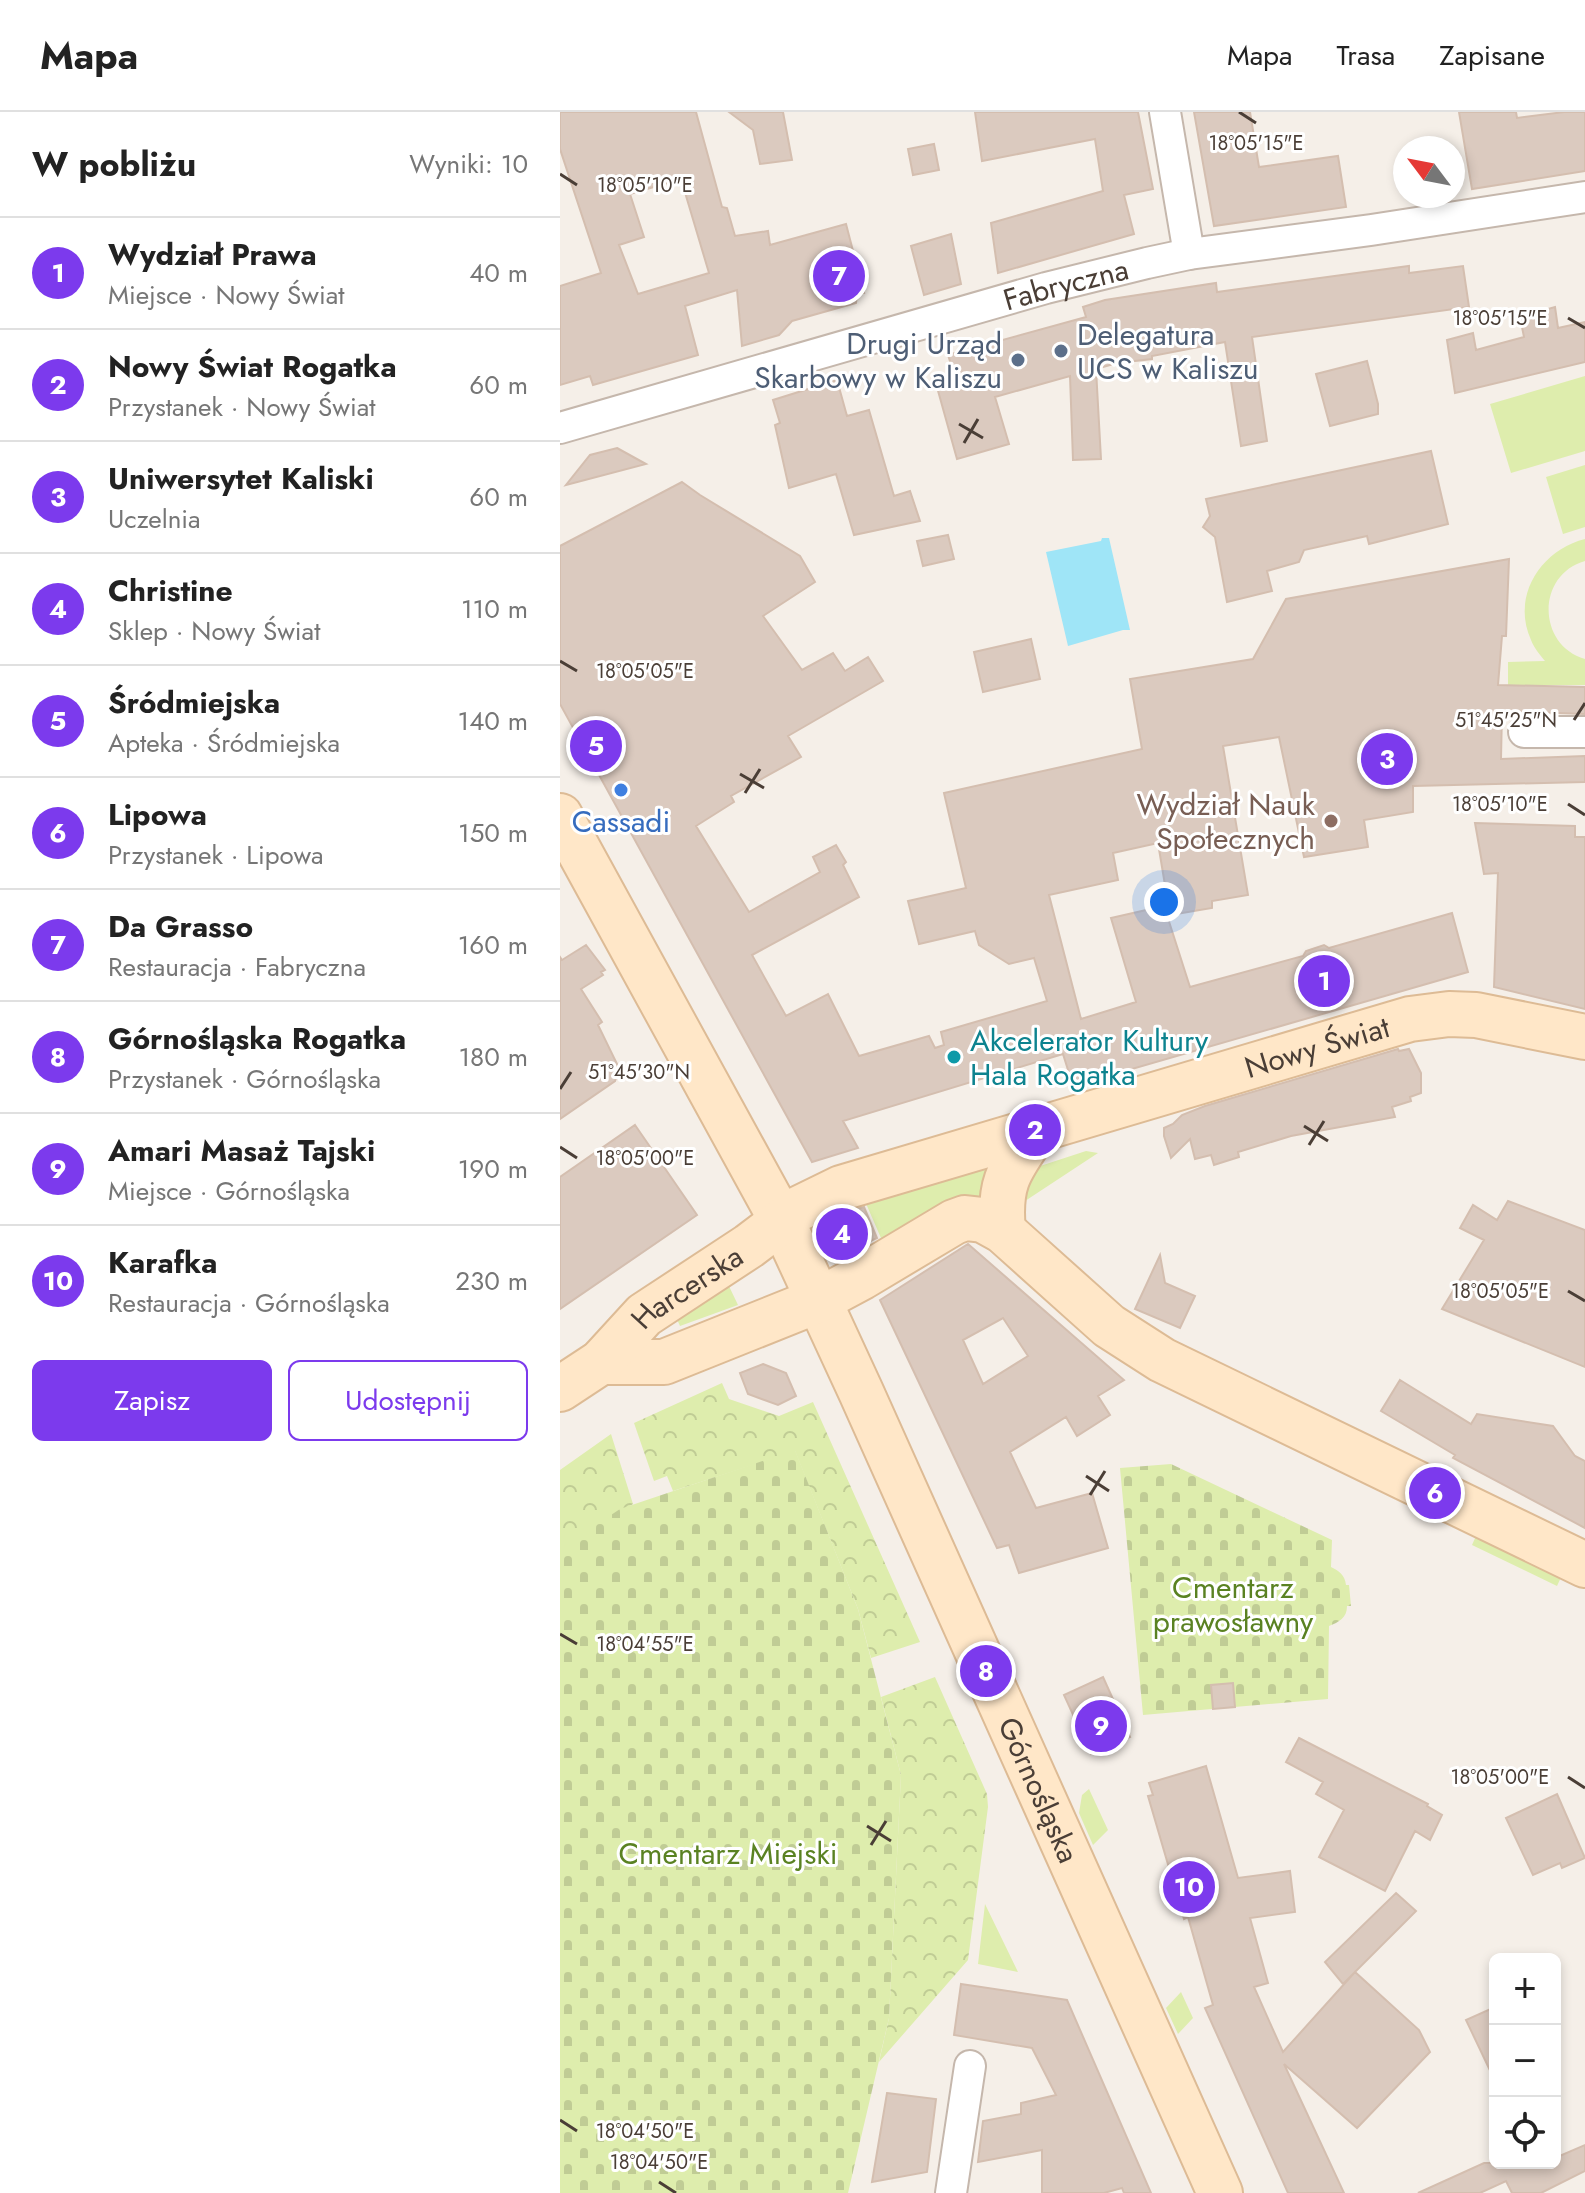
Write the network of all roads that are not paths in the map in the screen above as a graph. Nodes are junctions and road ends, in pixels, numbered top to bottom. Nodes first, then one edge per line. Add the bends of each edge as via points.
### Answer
1 (1165, 112) edge
2 (1585, 197) edge
3 (1189, 254) junction
4 (560, 428) edge
5 (1524, 732) dead end
6 (1585, 732) edge
7 (560, 816) edge
8 (1585, 1037) edge
9 (1038, 1128) junction
10 (782, 1221) junction
11 (1003, 1231) junction
12 (819, 1300) junction
13 (601, 1362) junction
14 (560, 1389) edge
15 (1585, 1565) edge
16 (970, 2066) dead end
17 (951, 2193) edge
18 (1220, 2193) edge

1 - 3 street
2 - 3 street, Fabryczna
3 - 4 street, Fabryczna via 1046,288
5 - 6 street
7 - 10 street, Górnośląska
8 - 9 street, Nowy Świat via 1476,1015 1410,1019
9 - 10 street, Nowy Świat via 841,1188
9 - 11 street via 1003,1189
10 - 12 street, Górnośląska
10 - 13 street, Harcerska via 644,1315
11 - 12 street via 974,1217 954,1222
11 - 15 street via 1100,1318 1162,1360
12 - 13 street, Harcerska via 664,1362
12 - 18 street, Górnośląska
13 - 14 street, Harcerska
16 - 17 street

